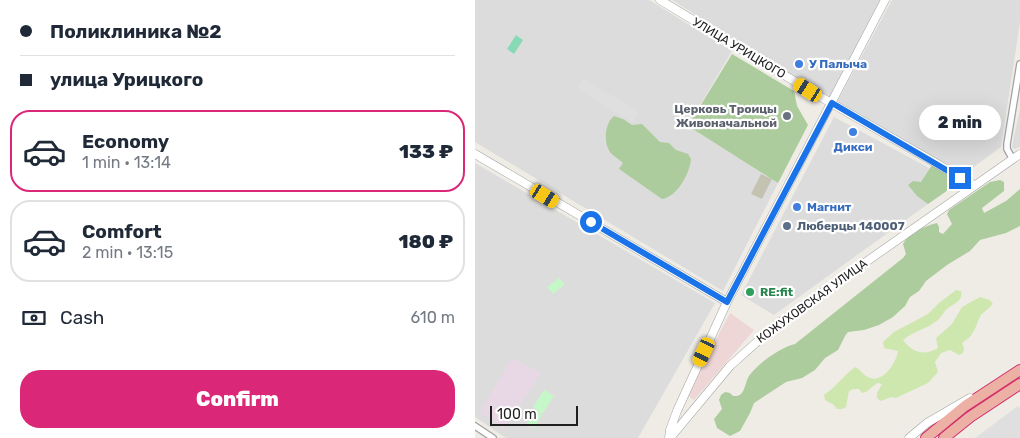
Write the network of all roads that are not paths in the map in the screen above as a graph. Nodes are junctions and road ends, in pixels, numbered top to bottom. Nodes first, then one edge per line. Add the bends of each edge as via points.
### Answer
1 (659, 0) edge
2 (885, 0) edge
3 (1020, 64) edge
4 (832, 103) junction
5 (475, 154) edge
6 (1020, 154) edge
7 (1012, 158) junction
8 (974, 185) junction
9 (727, 302) junction
10 (1020, 370) edge
11 (1020, 384) edge
12 (992, 387) junction
13 (684, 395) junction
14 (699, 403) junction
15 (970, 417) junction
16 (475, 426) edge
17 (493, 438) edge
18 (669, 438) edge
19 (909, 438) edge
20 (926, 438) edge
21 (944, 438) edge
22 (953, 438) edge

1 - 4 street, УЛИЦА УРИЦКОГО
2 - 4 street
3 - 7 street via 1007,144
4 - 8 street, УЛИЦА УРИЦКОГО
4 - 9 street
5 - 9 street
6 - 7 street, КОЖУХОВСКАЯ УЛИЦА
7 - 8 street, КОЖУХОВСКАЯ УЛИЦА
8 - 14 street, КОЖУХОВСКАЯ УЛИЦА via 776,325 730,366
9 - 13 street
10 - 12 highway
11 - 15 highway
12 - 19 street via 954,406
12 - 20 highway
13 - 14 street via 688,405
13 - 18 street
14 - 18 street, КОЖУХОВСКАЯ УЛИЦА
15 - 21 highway
15 - 22 street
16 - 17 street

